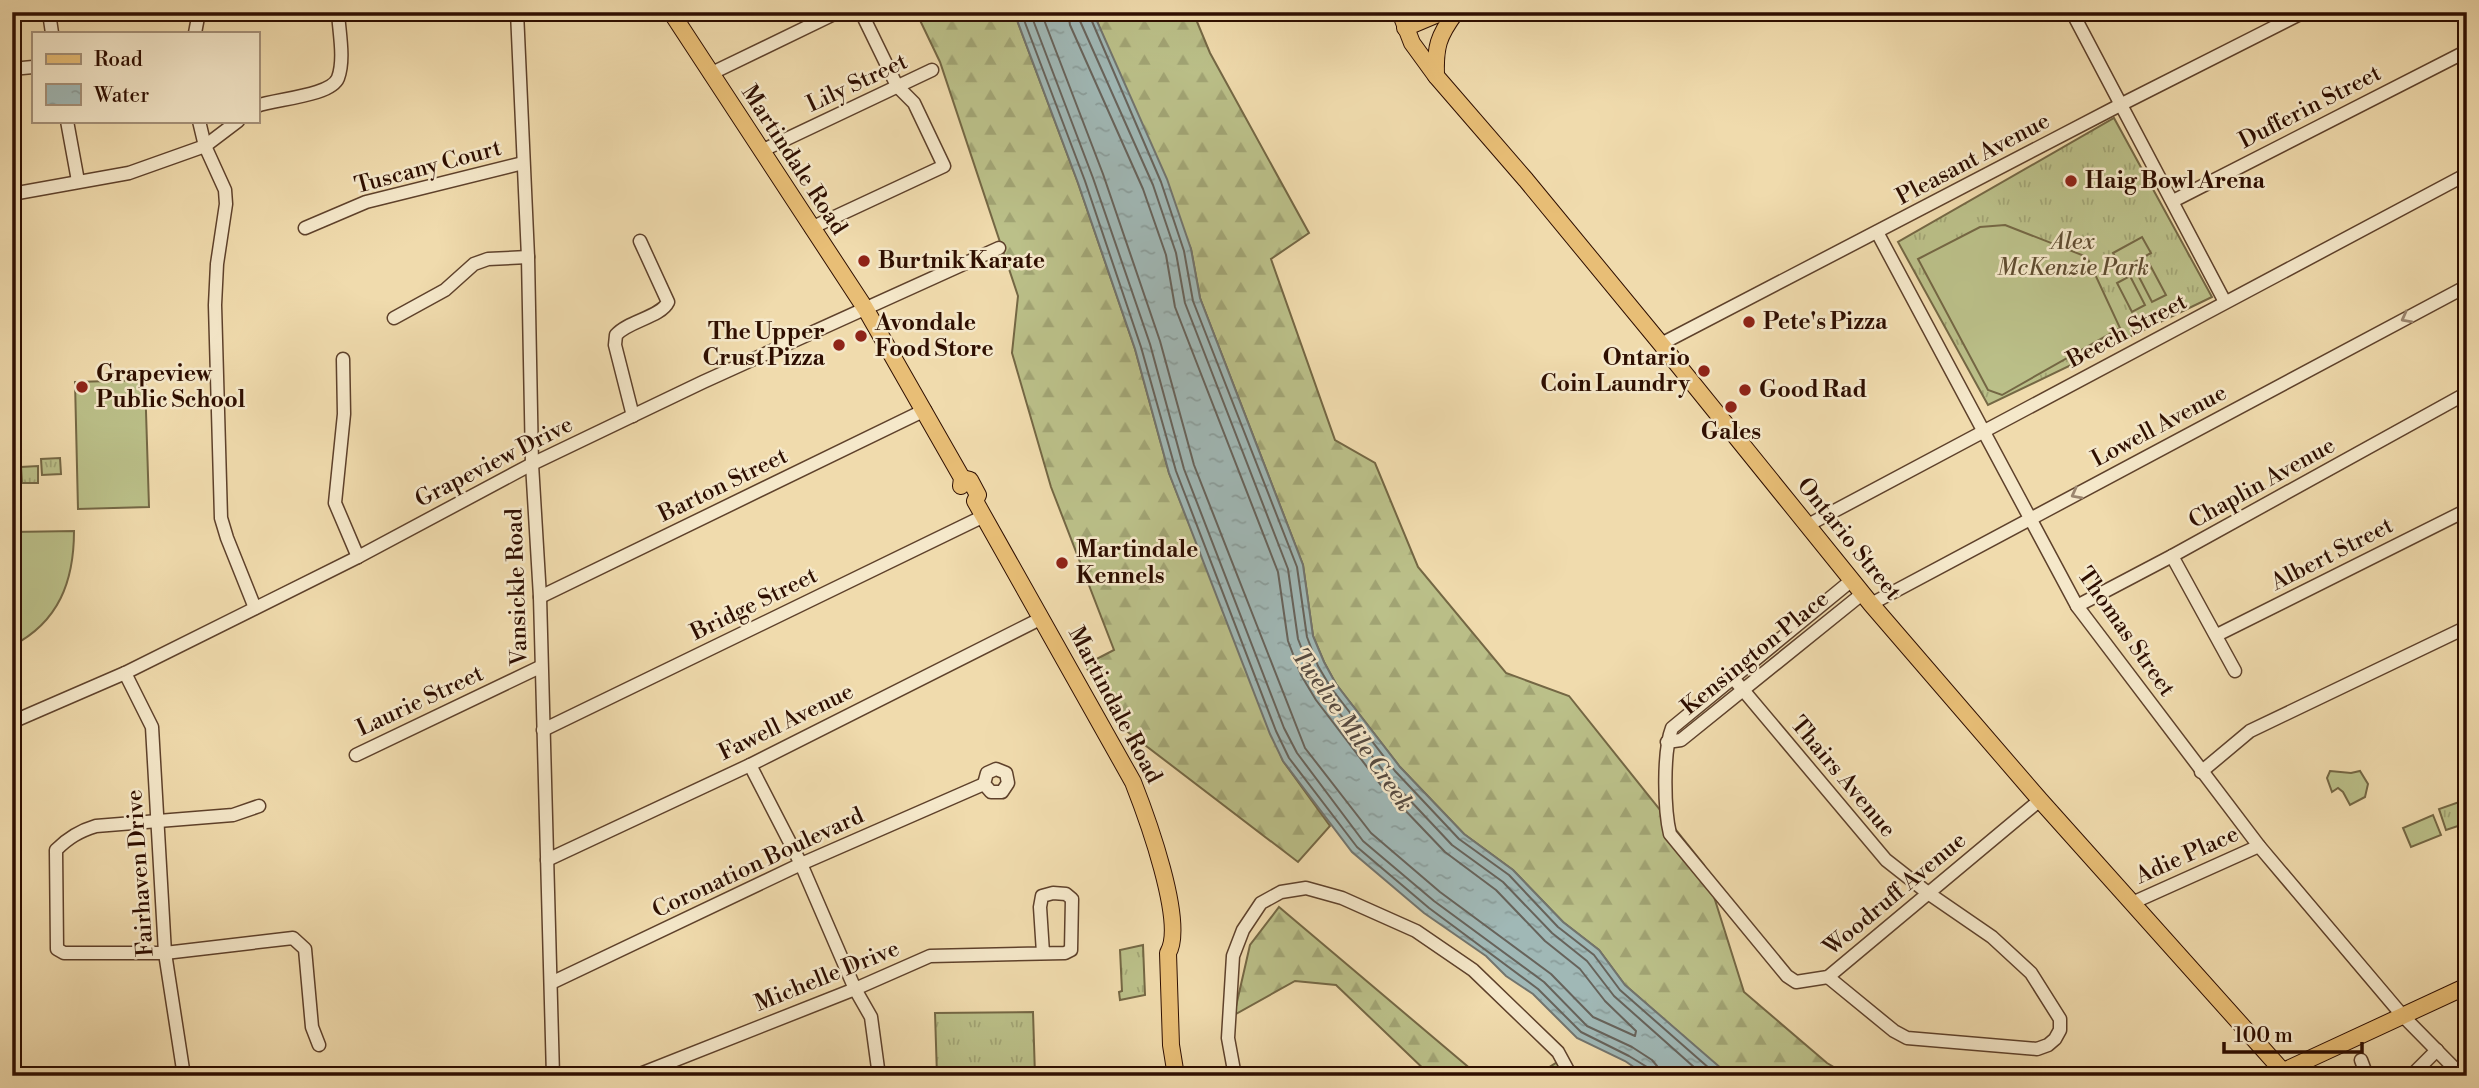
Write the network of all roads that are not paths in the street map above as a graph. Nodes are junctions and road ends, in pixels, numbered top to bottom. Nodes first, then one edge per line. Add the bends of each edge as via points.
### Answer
1 (198, 12) edge
2 (338, 12) edge
3 (517, 12) edge
4 (671, 12) edge
5 (838, 12) edge
6 (861, 12) edge
7 (1443, 12) edge
8 (1456, 12) edge
9 (2305, 12) edge
10 (49, 13) edge
11 (2073, 13) edge
12 (1403, 20) edge
13 (52, 32) edge
14 (195, 32) edge
15 (2467, 51) edge
16 (32, 67) edge
17 (12, 69) edge
18 (932, 70) dead end
19 (710, 74) junction
20 (1436, 76) junction
21 (897, 86) junction
22 (2122, 104) junction
23 (259, 106) edge
24 (67, 122) edge
25 (199, 122) edge
26 (236, 122) edge
27 (205, 146) junction
28 (761, 151) junction
29 (523, 163) junction
30 (2467, 174) edge
31 (78, 181) junction
32 (12, 194) edge
33 (2173, 201) junction
34 (305, 228) dead end
35 (811, 228) junction
36 (1877, 232) junction
37 (640, 240) dead end
38 (999, 248) dead end
39 (528, 257) junction
40 (2467, 286) edge
41 (2225, 302) junction
42 (866, 308) junction
43 (394, 318) dead end
44 (1661, 344) junction
45 (343, 359) dead end
46 (2467, 393) edge
47 (925, 410) junction
48 (633, 416) junction
49 (1982, 432) junction
50 (533, 464) junction
51 (2467, 510) edge
52 (984, 516) junction
53 (2031, 518) junction
54 (1808, 525) junction
55 (2172, 556) junction
56 (358, 557) junction
57 (1852, 580) junction
58 (540, 597) junction
59 (1866, 599) junction
60 (2077, 606) junction
61 (256, 608) junction
62 (1042, 618) junction
63 (2467, 627) edge
64 (2217, 635) junction
65 (540, 667) junction
66 (2235, 671) dead end
67 (125, 673) junction
68 (1733, 678) junction
69 (1743, 690) junction
70 (12, 722) edge
71 (543, 730) junction
72 (1667, 742) junction
73 (356, 755) dead end
74 (750, 765) junction
75 (2201, 772) junction
76 (985, 784) dead end
77 (2040, 800) junction
78 (259, 806) dead end
79 (157, 822) junction
80 (2259, 846) junction
81 (547, 860) junction
82 (801, 864) junction
83 (1928, 893) junction
84 (2132, 903) junction
85 (165, 953) junction
86 (1043, 953) junction
87 (1828, 977) junction
88 (551, 984) junction
89 (2467, 986) edge
90 (855, 989) junction
91 (2402, 1014) junction
92 (319, 1045) dead end
93 (2437, 1050) junction
94 (2361, 1060) dead end
95 (1176, 1070) edge
96 (2281, 1074) edge
97 (183, 1075) edge
98 (151, 1076) edge
99 (553, 1076) edge
100 (635, 1076) edge
101 (878, 1076) edge
102 (1235, 1076) edge
103 (1571, 1076) edge
104 (2367, 1076) edge
105 (2411, 1076) edge
106 (2462, 1076) edge

1 - 14 street
2 - 23 street via 339,77 334,84
3 - 29 street, Vansickle Road
4 - 19 main road, Martindale Road
5 - 19 street
6 - 21 street
7 - 12 main road
8 - 20 main road via 1441,32
9 - 22 street, Pleasant Avenue
10 - 13 street
11 - 22 street
12 - 20 main road, Ontario Street via 1412,43
15 - 33 street, Dufferin Street
16 - 17 street
18 - 21 street, Lily Street
19 - 28 main road, Martindale Road
20 - 44 main road, Ontario Street
21 - 28 street, Lily Street
21 - 35 street via 914,103 944,166
22 - 33 street
22 - 36 street, Pleasant Avenue
24 - 31 street
25 - 27 street
26 - 27 street
27 - 31 street via 129,173
27 - 61 street via 225,190 226,204 215,304 221,518
28 - 35 main road, Martindale Road
29 - 34 street, Tuscany Court via 366,202
29 - 39 street, Vansickle Road
30 - 41 street, Beech Street
31 - 32 street
33 - 41 street
35 - 42 main road, Martindale Road
36 - 44 street, Pleasant Avenue
36 - 49 street, Thomas Street
37 - 48 street via 668,302 616,335
38 - 42 street, Grapeview Drive
39 - 43 street via 488,258 474,264 446,290
39 - 50 street, Vansickle Road
40 -> 53 street, Lowell Avenue
41 - 49 street, Beech Street
42 - 47 main road, Martindale Road
42 - 48 street, Grapeview Drive
44 - 54 main road, Ontario Street
45 - 56 street via 344,414 335,503
46 - 55 street, Chaplin Avenue
47 - 52 main road, Martindale Road via 962,478 960,485
47 - 58 street, Barton Street
48 - 50 street, Grapeview Drive
49 - 53 street, Thomas Street
49 - 54 street, Beech Street
50 - 56 street, Grapeview Drive
50 - 58 street, Vansickle Road
51 - 64 street, Albert Street
52 - 62 main road, Martindale Road
52 - 71 street, Bridge Street
53 - 59 street, Lowell Avenue
53 - 60 street, Thomas Street
54 - 57 main road, Ontario Street
55 - 60 street, Chaplin Avenue
55 - 64 street
56 - 61 street, Grapeview Drive
57 - 59 main road, Ontario Street
57 - 68 street, Kensington Place
58 - 65 street, Vansickle Road
59 - 69 street, Kensington Place
59 - 77 main road, Ontario Street
60 - 75 street, Thomas Street
61 - 67 street, Grapeview Drive
62 - 74 street, Fawell Avenue
62 - 95 main road, Martindale Road via 1133,782 1160,860 1170,908 1171,1045
63 - 75 street via 2250,731
64 - 66 street
65 - 71 street, Vansickle Road
65 - 73 street, Laurie Street
67 - 70 street, Grapeview Drive
67 - 79 street, Fairhaven Drive via 152,727
68 - 69 street, Thairs Avenue
68 - 72 street, Kensington Place via 1672,728
69 - 72 street, Kensington Place via 1681,740
69 - 83 street, Thairs Avenue via 1871,845
71 - 81 street, Vansickle Road
72 - 87 street, Woodruff Avenue via 1670,834 1787,976 1796,982
74 - 81 street, Fawell Avenue
74 - 82 street
75 - 80 street, Thomas Street
76 - 82 street, Coronation Boulevard
77 - 83 street, Woodruff Avenue
77 - 84 main road, Ontario Street
78 - 79 street via 233,815
79 - 85 street, Fairhaven Drive
79 - 85 street via 96,826 66,839 56,850 57,949 64,953
80 - 84 street, Adie Place
80 - 91 street, Thomas Street
81 - 88 street, Vansickle Road
82 - 88 street, Coronation Boulevard
82 - 90 street
83 - 87 street, Woodruff Avenue
83 - 87 street, Thairs Avenue via 1993,937 2031,973 2060,1019 2060,1030 2049,1045 2037,1049 1907,1038
84 - 96 main road, Ontario Street
85 - 92 street via 293,938 305,949 312,1027
85 - 97 street, Fairhaven Drive
86 - 86 street, Michelle Drive via 1071,950 1072,899 1066,894 1042,897
86 - 90 street, Michelle Drive via 930,956
88 - 99 street, Vansickle Road
89 - 91 main road
90 - 100 street, Michelle Drive
90 - 101 street via 872,1017
91 - 93 street, Thomas Street
91 - 96 main road
93 - 105 street
93 - 106 street, Thomas Street
94 - 104 street
97 - 98 street
102 - 103 street via 1228,1038 1233,956 1261,903 1281,892 1306,888 1342,898 1416,931 1474,970 1558,1052

